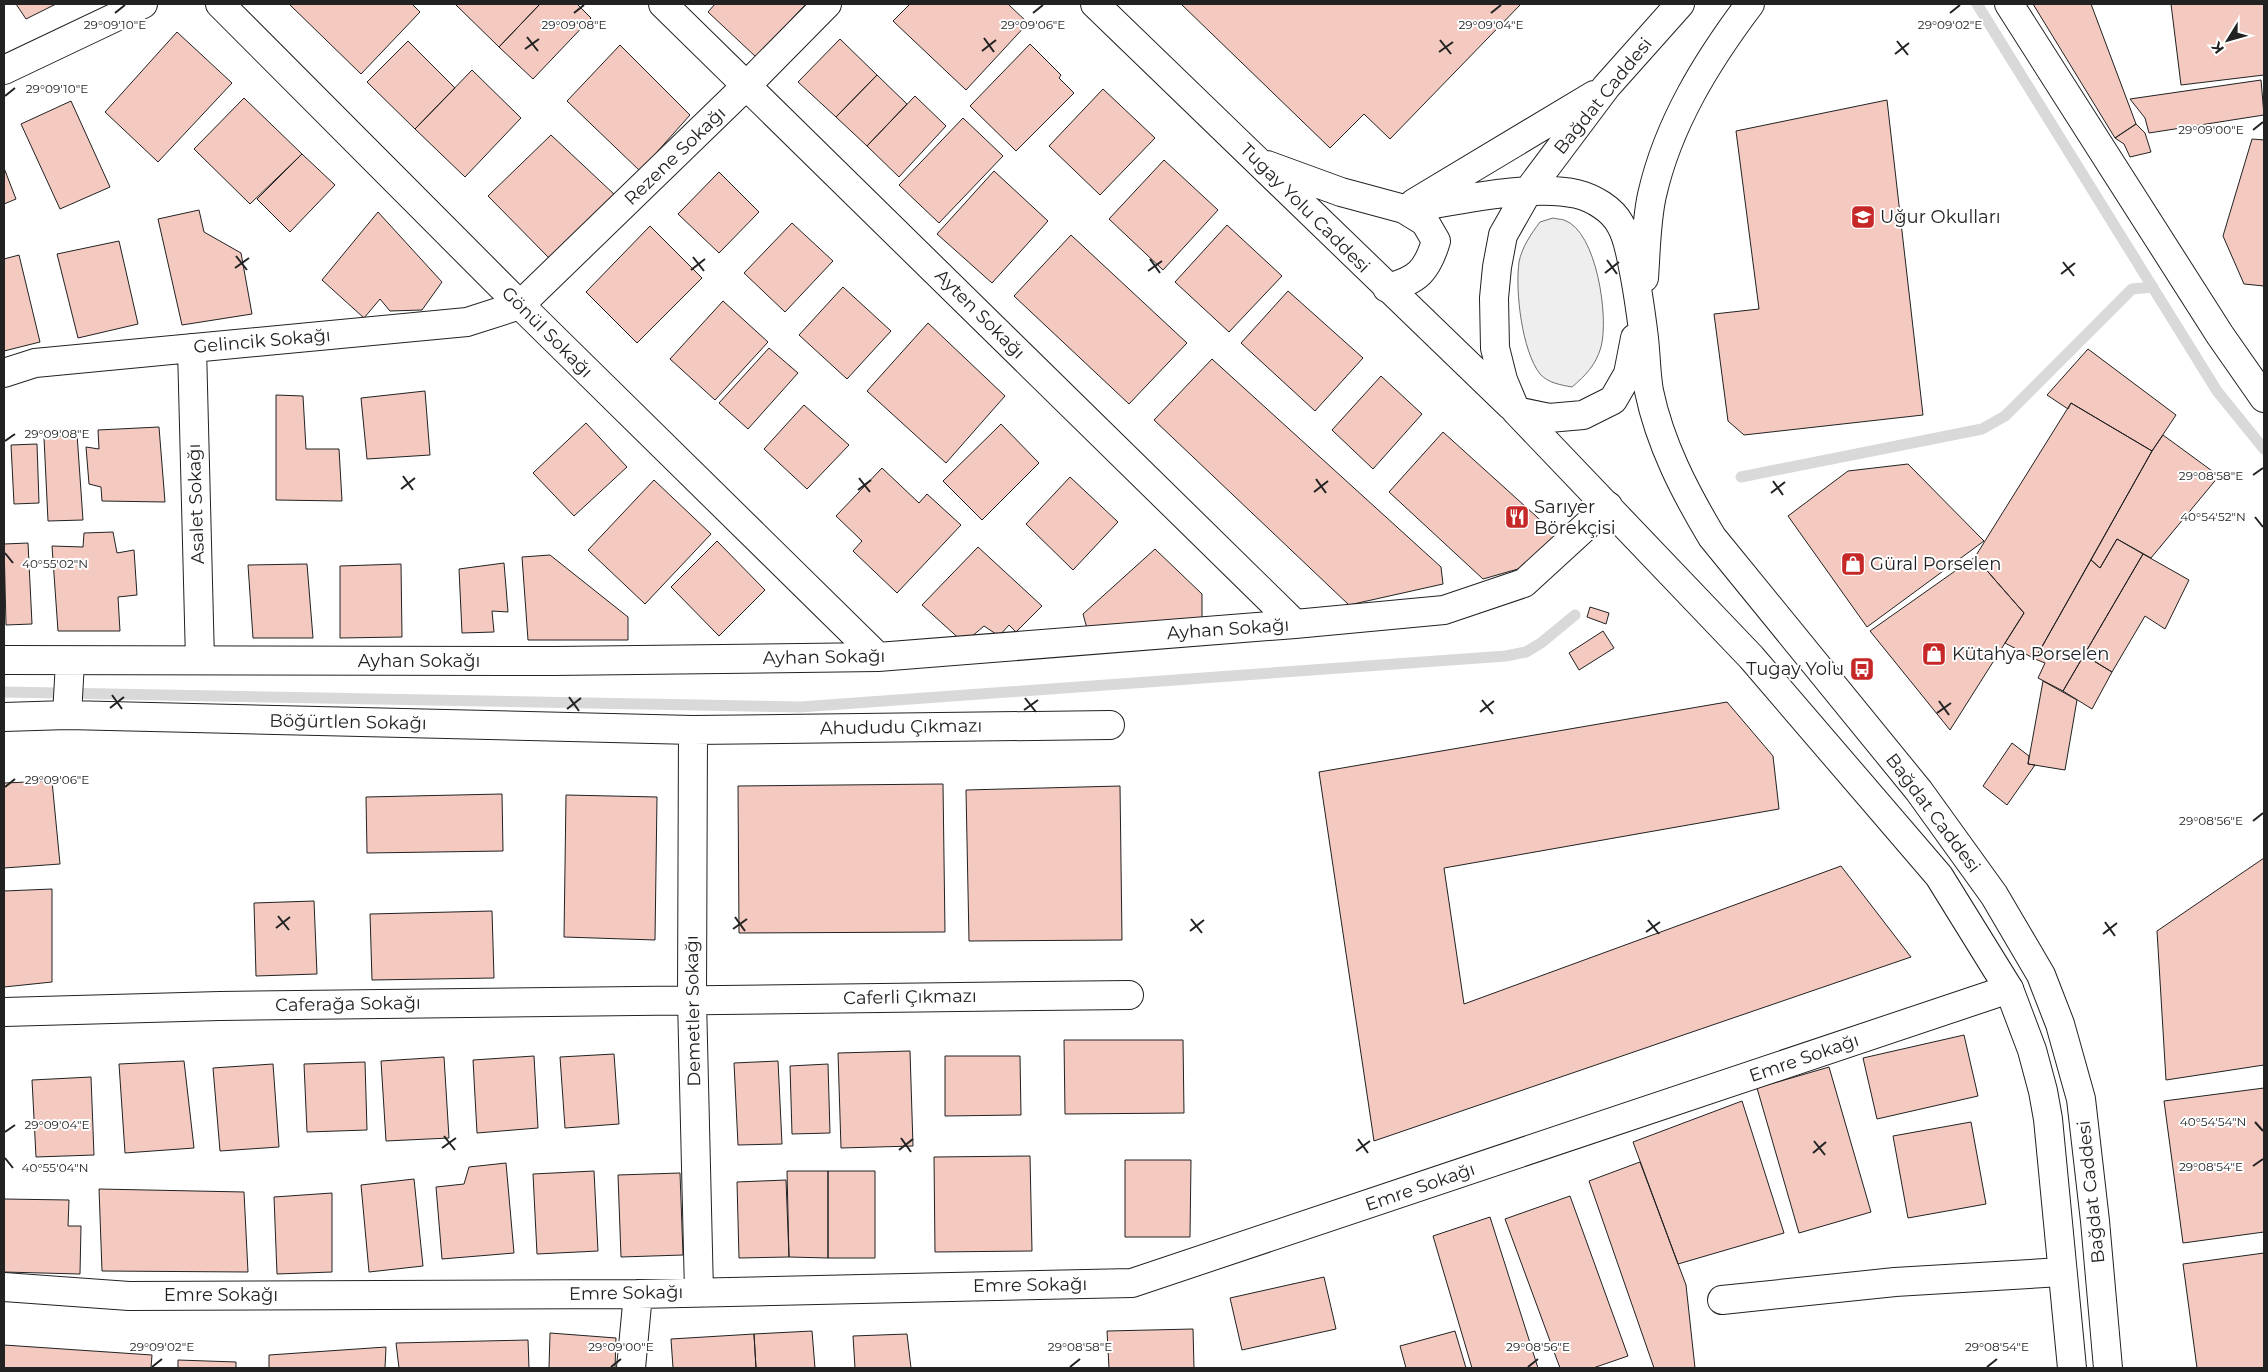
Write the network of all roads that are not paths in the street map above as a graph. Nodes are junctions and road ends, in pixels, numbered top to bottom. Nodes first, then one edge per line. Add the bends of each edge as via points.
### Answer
1 (143, 4) edge
2 (220, 4) edge
3 (663, 4) edge
4 (827, 4) edge
5 (1095, 4) edge
6 (1750, 4) edge
7 (2009, 4) edge
8 (1670, 7) edge
9 (4, 70) edge
10 (747, 85) junction
11 (1606, 87) junction
12 (1259, 162) junction
13 (1528, 191) junction
14 (1404, 209) junction
15 (1387, 288) junction
16 (520, 305) junction
17 (1641, 308) junction
18 (192, 348) junction
19 (4, 373) edge
20 (2264, 398) edge
21 (1516, 411) junction
22 (1608, 506) junction
23 (1295, 624) junction
24 (878, 657) junction
25 (4, 660) edge
26 (200, 660) junction
27 (70, 662) junction
28 (67, 715) junction
29 (4, 717) edge
30 (1110, 725) dead end
31 (693, 730) junction
32 (2010, 989) junction
33 (1128, 995) dead end
34 (692, 1000) junction
35 (4, 1012) edge
36 (2062, 1272) junction
37 (4, 1287) edge
38 (698, 1292) junction
39 (638, 1294) junction
40 (1722, 1300) dead end
41 (631, 1368) edge
42 (2072, 1368) edge
43 (2108, 1368) edge

1 - 9 street
2 - 16 street, Gönül Sokağı
3 - 10 street, Ayten Sokağı
4 - 10 street, Rezene Sokağı
5 - 12 street, Tugay Yolu Caddesi
6 - 17 street, Bağdat Caddesi via 1694,88 1671,134 1652,196
7 - 20 street
8 - 11 street, Bağdat Caddesi
10 - 16 street, Rezene Sokağı
10 - 23 street, Ayten Sokağı
11 - 13 street, Bağdat Caddesi
11 - 14 street
12 - 14 street via 1341,192
12 - 15 street, Tugay Yolu Caddesi
13 - 14 street
13 - 17 street, Bağdat Caddesi via 1563,191 1579,195 1608,210 1620,222 1626,235
13 - 21 street, Bağdat Caddesi via 1503,235 1494,298 1494,348
14 - 15 street via 1425,222 1436,241 1431,257 1415,279
15 - 21 street, Tugay Yolu Caddesi
16 - 18 street, Gelincik Sokağı via 467,322
16 - 24 street, Gönül Sokağı
17 - 21 street, Bağdat Caddesi via 1628,374 1614,400 1583,415 1566,417 1549,418
17 - 43 street, Bağdat Caddesi via 1649,391 1668,452 1686,495 1712,537 1919,790 1994,895 2042,975 2081,1099
18 - 19 street, Gelincik Sokağı via 35,363
18 - 26 street, Asalet Sokağı
21 - 22 street, Bağdat Caddesi
22 - 23 street, Ayhan Sokağı via 1524,583 1444,610
22 - 32 street, Bağdat Caddesi via 1751,657 1939,876
23 - 24 street, Ayhan Sokağı
24 - 26 street, Ayhan Sokağı via 554,661
25 - 27 street, Ayhan Sokağı
26 - 27 street, Ayhan Sokağı
27 - 28 street
28 - 29 street, Böğürtlen Sokağı
28 - 31 street, Böğürtlen Sokağı
30 - 31 street, Ahududu Çıkmazı
31 - 34 street, Demetler Sokağı
32 - 36 street, Bağdat Caddesi via 2043,1091
32 - 38 street, Emre Sokağı via 1132,1283
33 - 34 street, Caferli Çıkmazı
34 - 35 street, Caferağa Sokağı
34 - 38 street, Demetler Sokağı
36 - 40 street via 1895,1282
36 - 42 street, Bağdat Caddesi
37 - 39 street, Emre Sokağı via 129,1296
38 - 39 street, Emre Sokağı
39 - 41 street

